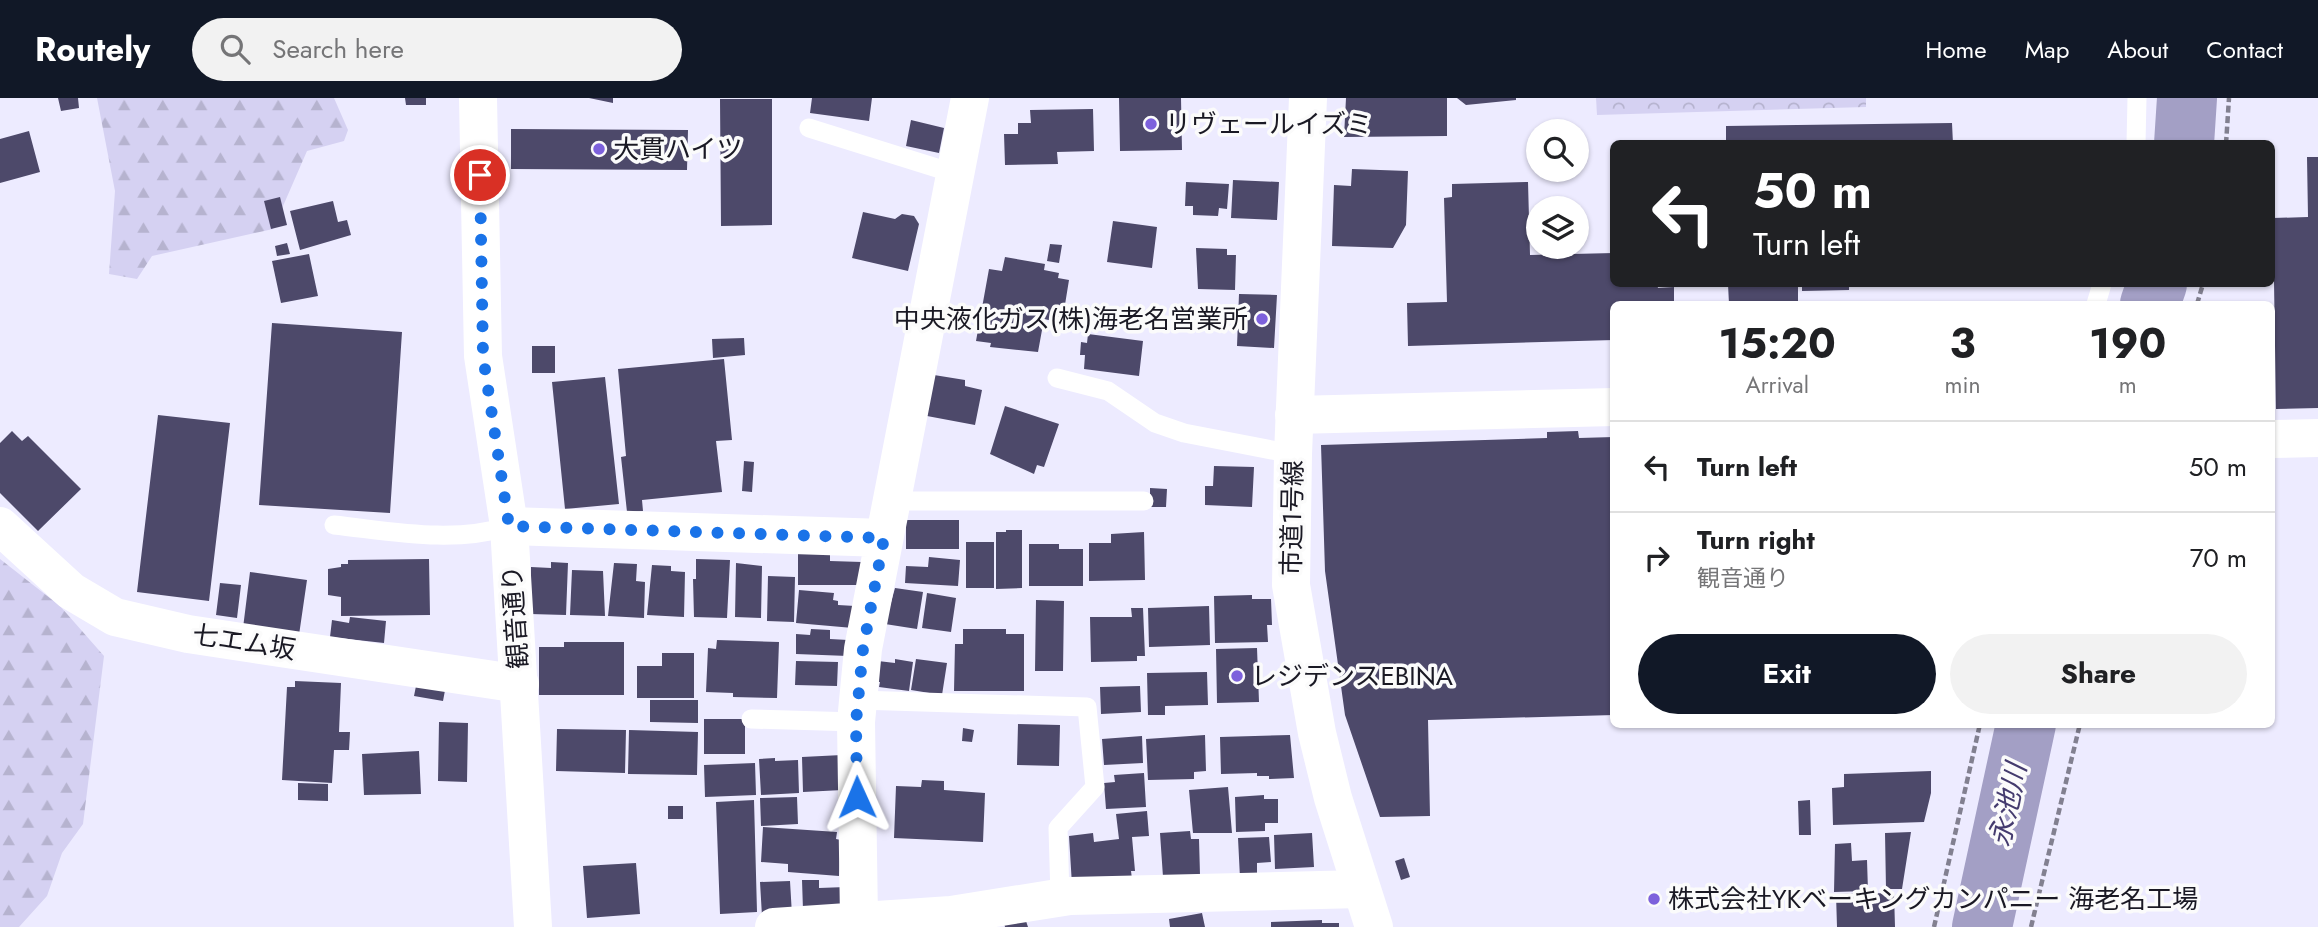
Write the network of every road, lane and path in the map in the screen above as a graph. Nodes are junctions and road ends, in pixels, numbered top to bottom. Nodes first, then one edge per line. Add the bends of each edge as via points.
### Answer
1 (478, 98) edge
2 (970, 98) edge
3 (1308, 98) edge
4 (2137, 98) edge
5 (2230, 98) edge
6 (808, 128) dead end
7 (2136, 140) edge
8 (2226, 140) edge
9 (956, 174) junction
10 (1057, 379) dead end
11 (1610, 407) edge
12 (1294, 415) junction
13 (2318, 438) edge
14 (2275, 439) edge
15 (1293, 454) junction
16 (891, 500) junction
17 (1144, 500) dead end
18 (334, 525) dead end
19 (0, 526) edge
20 (509, 526) junction
21 (884, 538) junction
22 (520, 684) junction
23 (857, 711) junction
24 (751, 719) dead end
25 (1979, 728) edge
26 (2079, 728) edge
27 (1362, 889) junction
28 (1060, 897) junction
29 (859, 919) junction
30 (794, 926) edge
31 (533, 927) edge
32 (1374, 927) edge
33 (1934, 927) edge
34 (2031, 927) edge

1 - 20 street, 観音通り via 483,356
2 - 9 street
3 - 12 street, 市道1号線
4 - 7 lane
5 - 8 path
6 - 9 lane
9 - 16 street
10 - 15 lane via 1108,391 1155,423 1184,433
11 - 12 street
12 - 15 street, 市道1号線
13 - 14 street
15 - 27 street, 市道1号線 via 1291,585 1303,662 1333,798
16 - 17 lane
16 - 21 street
18 - 20 lane via 453,536
19 - 22 street, 七エム坂 via 71,591 115,617 188,634
20 - 21 street
20 - 22 street, 観音通り
21 - 23 street via 863,649
22 - 31 street, 観音通り
23 - 24 lane
23 - 28 lane via 1087,707 1095,786 1058,828
23 - 29 street
25 - 33 path
26 - 34 path
27 - 28 street
27 - 32 street, 市道1号線
28 - 29 street via 951,915
29 - 30 street

